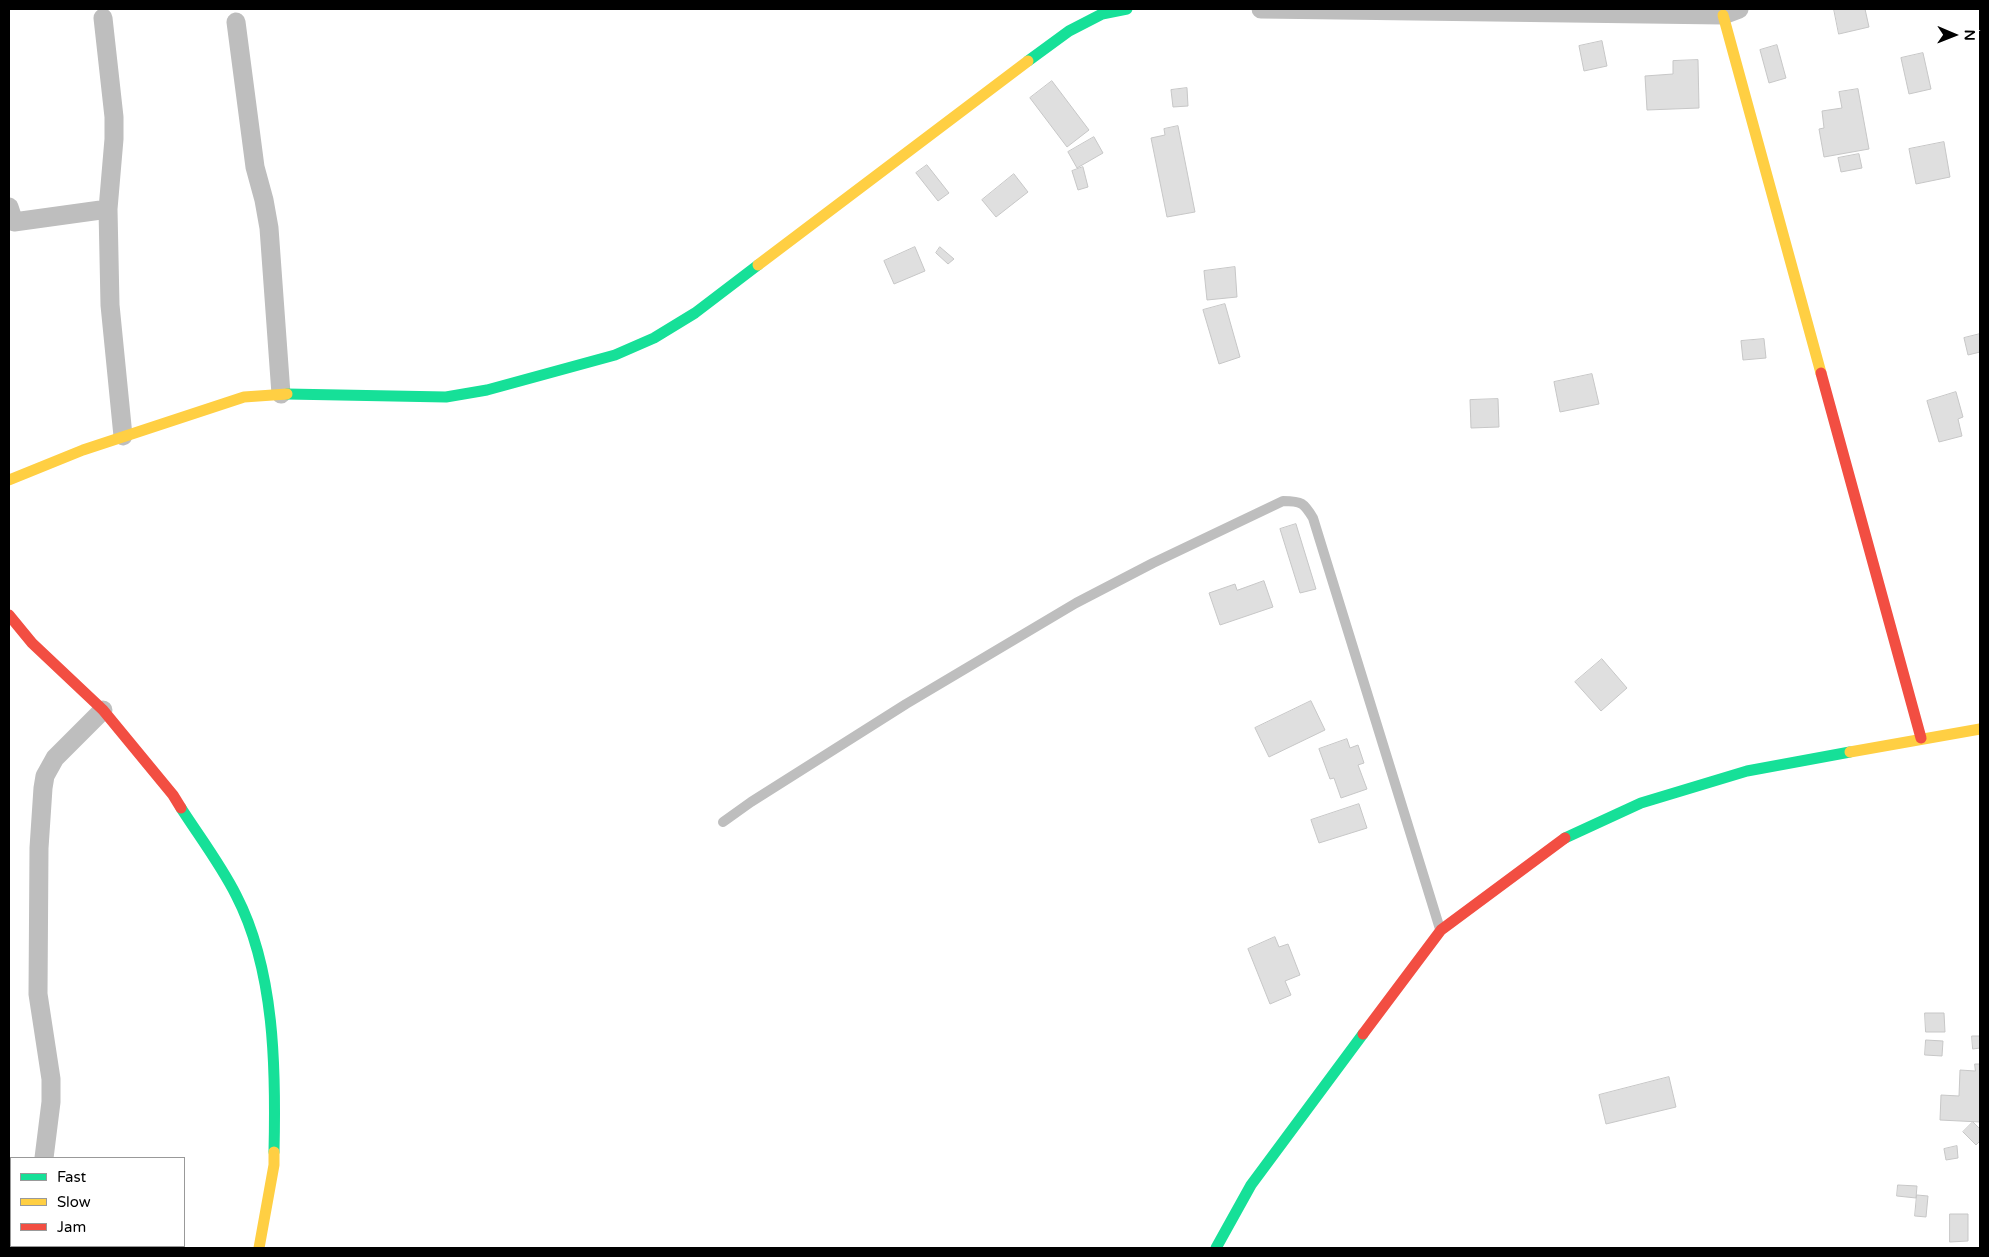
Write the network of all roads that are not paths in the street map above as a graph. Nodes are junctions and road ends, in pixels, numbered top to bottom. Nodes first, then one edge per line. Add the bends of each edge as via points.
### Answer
1 (1127, 9) edge
2 (1261, 9) edge
3 (1500, 10) edge
4 (1731, 12) edge
5 (103, 18) dead end
6 (236, 22) dead end
7 (108, 209) junction
8 (11, 217) edge
9 (280, 394) junction
10 (123, 436) junction
11 (9, 480) edge
12 (9, 615) edge
13 (103, 710) junction
14 (1980, 729) edge
15 (1921, 738) junction
16 (723, 822) dead end
17 (1441, 930) junction
18 (44, 1157) edge
19 (259, 1248) edge
20 (1216, 1248) edge

1 - 9 street via 1102,14 1069,31 695,314 654,338 606,357 486,390 446,397
2 - 3 street
3 - 4 street
4 - 15 street
5 - 7 street via 114,117
6 - 9 street via 255,167 269,228
7 - 8 street
7 - 10 street via 110,305
9 - 10 street via 244,396
10 - 11 street
12 - 13 street via 32,643
13 - 18 street via 55,758 42,788 38,994 51,1079
13 - 19 street via 173,795 236,894 253,933 268,993 275,1121 274,1165
14 - 15 street
15 - 17 street via 1747,771 1641,803 1560,840
16 - 17 lane via 906,704 1076,603 1283,501 1297,501 1304,504 1313,518
17 - 20 street via 1252,1185

